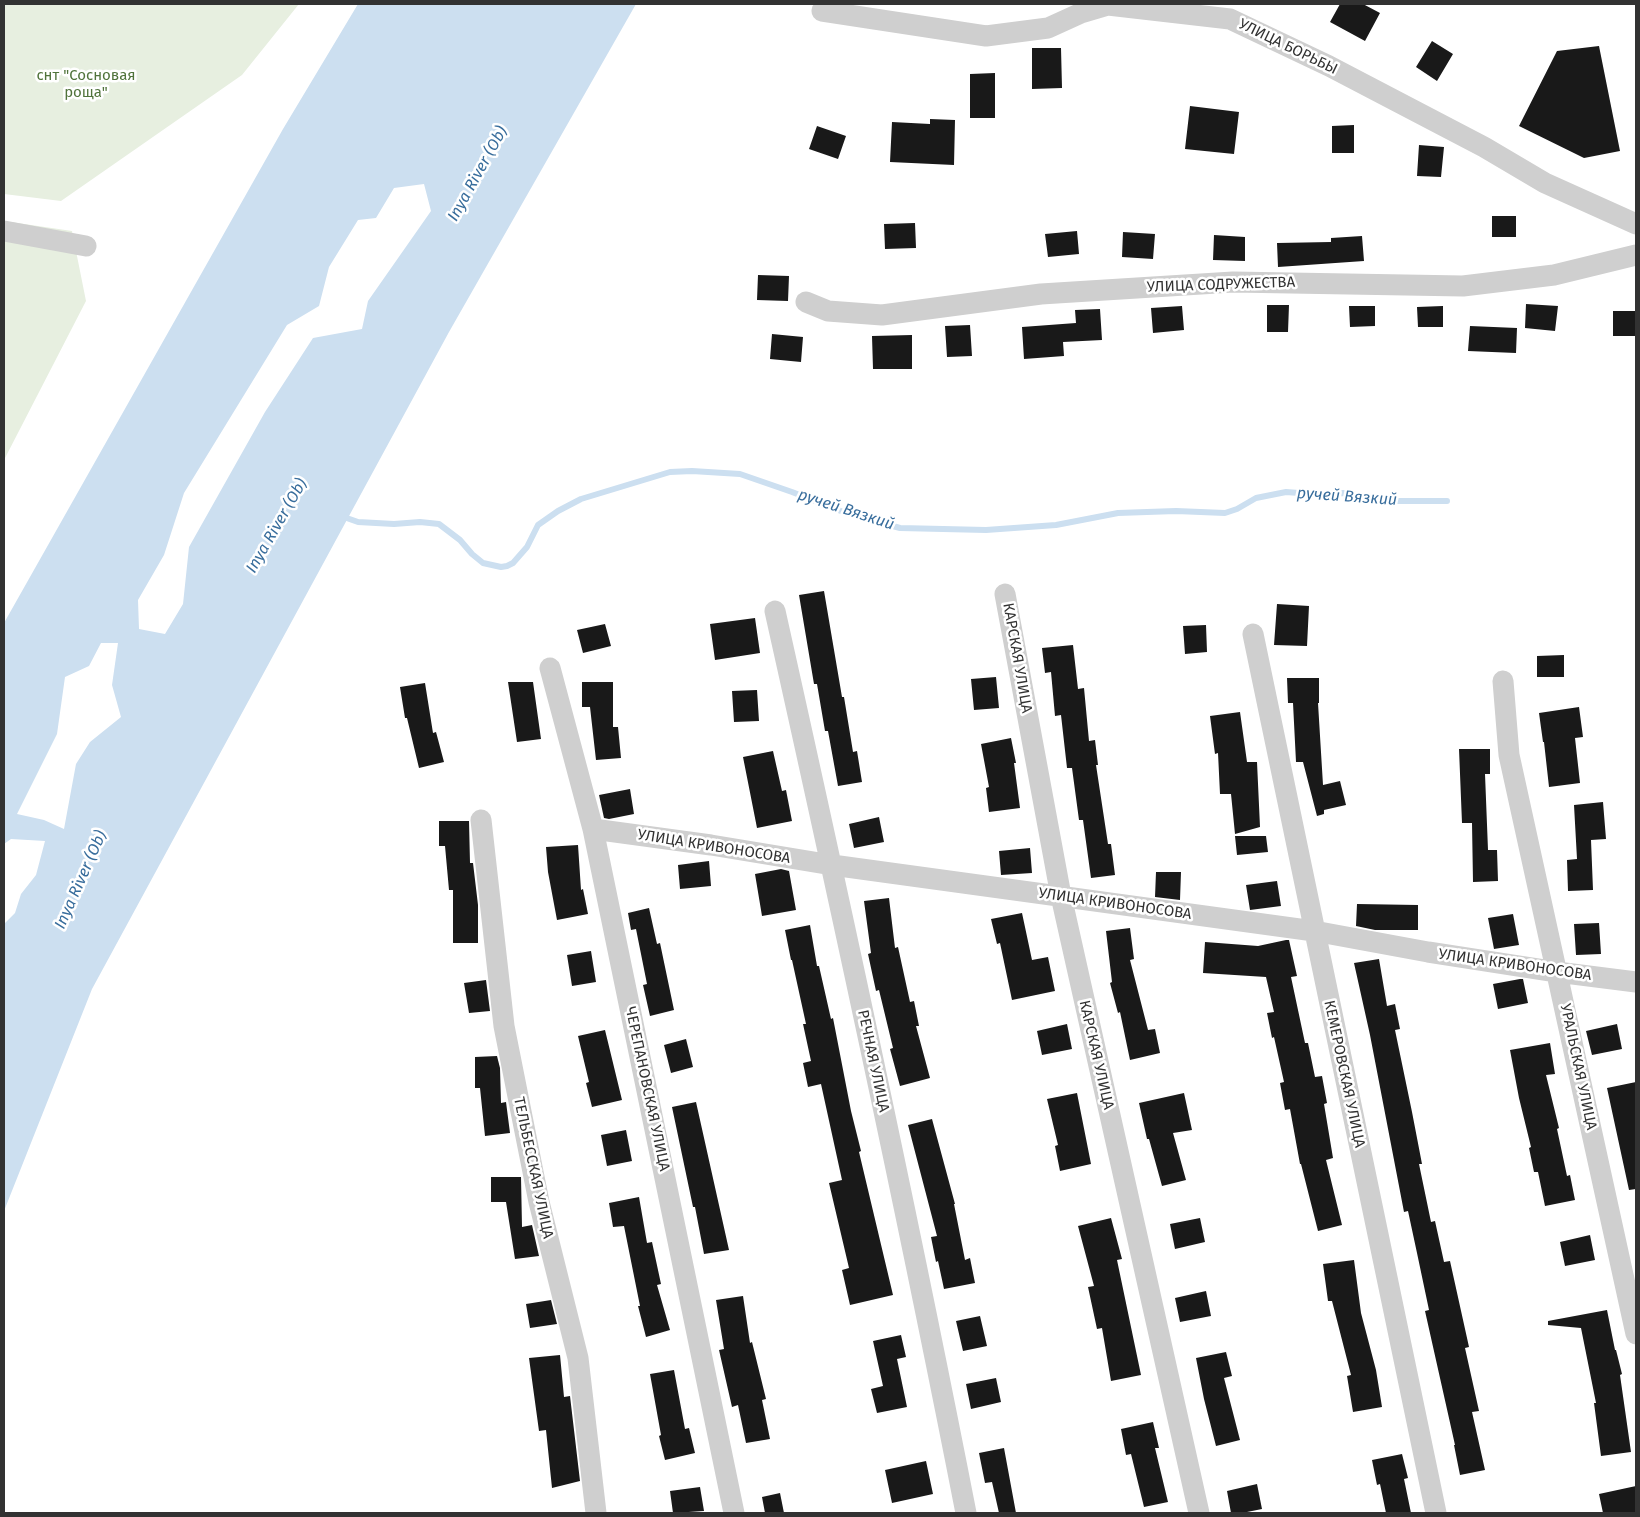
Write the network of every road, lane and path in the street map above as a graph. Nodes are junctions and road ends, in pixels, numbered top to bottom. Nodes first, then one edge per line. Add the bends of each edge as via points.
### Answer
1 (822, 11) dead end
2 (1229, 12) edge
3 (1636, 224) edge
4 (4, 231) edge
5 (86, 246) dead end
6 (1636, 255) edge
7 (806, 302) dead end
8 (1006, 594) dead end
9 (775, 611) dead end
10 (1253, 634) dead end
11 (550, 668) dead end
12 (1503, 681) dead end
13 (482, 820) dead end
14 (593, 829) junction
15 (832, 865) junction
16 (1061, 896) junction
17 (1314, 931) junction
18 (1557, 972) junction
19 (1636, 982) edge
20 (1636, 1334) edge
21 (596, 1513) edge
22 (734, 1513) edge
23 (966, 1513) edge
24 (1199, 1513) edge
25 (1436, 1513) edge

1 - 2 street, УЛИЦА БОРЬБЫ via 986,36 1048,28 1108,5
2 - 3 street, УЛИЦА БОРЬБЫ via 1458,133 1545,183
4 - 5 street
6 - 7 street, УЛИЦА СОДРУЖЕСТВА via 1554,275 1463,286 1233,282 1041,294 882,315 828,311
8 - 16 street, КАРСКАЯ УЛИЦА
9 - 15 street, РЕЧНАЯ УЛИЦА
10 - 17 street, КЕМЕРОВСКАЯ УЛИЦА
11 - 14 street, ЧЕРЕПАНОВСКАЯ УЛИЦА
12 - 18 street, УРАЛЬСКАЯ УЛИЦА via 1508,755
13 - 21 street, ТЕЛЬБЕССКАЯ УЛИЦА via 504,1026 538,1202 578,1358
14 - 15 street, УЛИЦА КРИВОНОСОВА via 712,844
14 - 22 street, ЧЕРЕПАНОВСКАЯ УЛИЦА
15 - 16 street, УЛИЦА КРИВОНОСОВА
15 - 23 street, РЕЧНАЯ УЛИЦА
16 - 17 street, УЛИЦА КРИВОНОСОВА
16 - 24 street, КАРСКАЯ УЛИЦА
17 - 18 street, УЛИЦА КРИВОНОСОВА
17 - 25 street, КЕМЕРОВСКАЯ УЛИЦА
18 - 19 street, УЛИЦА КРИВОНОСОВА
18 - 20 street, УРАЛЬСКАЯ УЛИЦА

